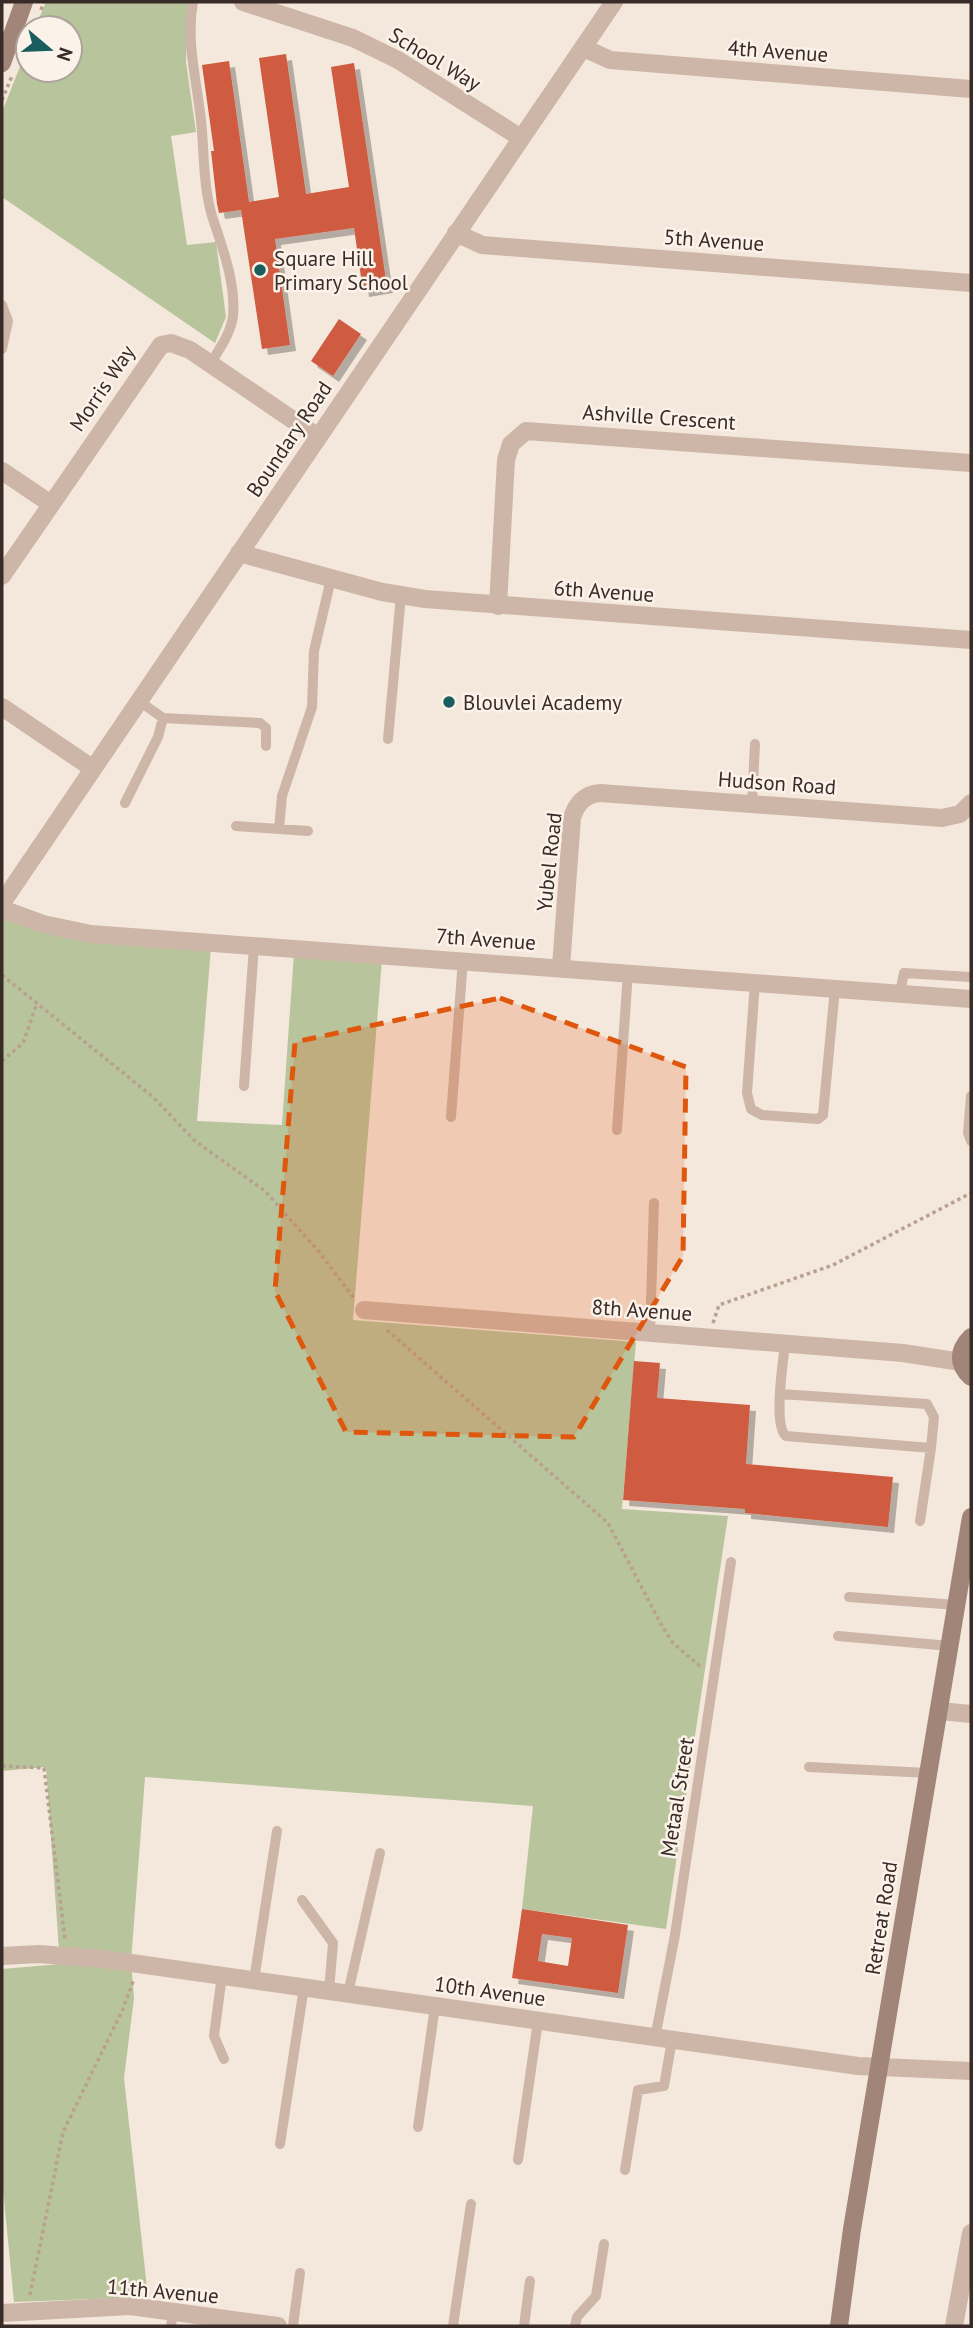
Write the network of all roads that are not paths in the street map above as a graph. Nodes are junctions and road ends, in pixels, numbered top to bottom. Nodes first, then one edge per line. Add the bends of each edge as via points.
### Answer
1 (24, 2) edge
2 (192, 2) edge
3 (243, 2) edge
4 (614, 2) edge
5 (584, 48) junction
6 (2, 62) edge
7 (971, 89) edge
8 (521, 138) junction
9 (456, 233) junction
10 (971, 283) edge
11 (2, 305) edge
12 (2, 349) edge
13 (210, 364) junction
14 (318, 437) junction
15 (971, 463) edge
16 (2, 471) edge
17 (51, 504) junction
18 (239, 553) junction
19 (2, 576) edge
20 (331, 579) junction
21 (401, 595) junction
22 (498, 606) junction
23 (971, 640) edge
24 (139, 701) junction
25 (2, 707) edge
26 (163, 718) junction
27 (388, 739) dead end
28 (755, 744) dead end
29 (266, 746) dead end
30 (92, 768) junction
31 (125, 803) dead end
32 (971, 803) edge
33 (752, 804) junction
34 (578, 805) joint
35 (236, 826) dead end
36 (279, 829) junction
37 (308, 831) dead end
38 (2, 903) edge
39 (2, 909) edge
40 (254, 946) junction
41 (463, 960) junction
42 (561, 967) junction
43 (628, 972) junction
44 (971, 977) edge
45 (755, 982) junction
46 (835, 988) junction
47 (900, 993) junction
48 (971, 999) edge
49 (244, 1086) dead end
50 (971, 1096) edge
51 (451, 1117) dead end
52 (617, 1130) dead end
53 (971, 1141) edge
54 (654, 1203) dead end
55 (364, 1310) dead end
56 (650, 1334) junction
57 (785, 1344) junction
58 (968, 1364) edge
59 (781, 1394) junction
60 (931, 1448) junction
61 (971, 1517) edge
62 (920, 1521) dead end
63 (732, 1562) dead end
64 (849, 1597) dead end
65 (957, 1605) junction
66 (838, 1636) dead end
67 (950, 1646) junction
68 (939, 1711) junction
69 (971, 1714) edge
70 (809, 1767) dead end
71 (928, 1773) junction
72 (277, 1832) dead end
73 (380, 1853) dead end
74 (302, 1900) dead end
75 (2, 1956) edge
76 (222, 1975) junction
77 (254, 1980) junction
78 (304, 1987) junction
79 (329, 1991) junction
80 (348, 1993) junction
81 (435, 2006) junction
82 (538, 2021) junction
83 (664, 2039) junction
84 (224, 2059) dead end
85 (880, 2066) junction
86 (971, 2071) edge
87 (418, 2127) dead end
88 (281, 2144) dead end
89 (518, 2160) dead end
90 (625, 2170) dead end
91 (471, 2204) dead end
92 (604, 2244) dead end
93 (970, 2244) edge
94 (300, 2273) dead end
95 (530, 2281) dead end
96 (101, 2307) junction
97 (2, 2313) edge
98 (172, 2319) edge
99 (98, 2326) edge
100 (278, 2326) edge
101 (293, 2326) edge
102 (453, 2326) edge
103 (524, 2326) edge
104 (575, 2326) edge
105 (839, 2326) edge
106 (954, 2326) edge

1 - 6 main road
2 - 13 lane via 192,64 202,155 211,215 225,250 233,311 230,329
3 - 8 street, School Way via 353,38 398,60
4 - 5 street, Boundary Road
5 - 7 street, 4th Avenue via 610,60
5 - 8 street, Boundary Road
8 - 9 street, Boundary Road
9 - 10 street, 5th Avenue via 482,245
9 - 14 street, Boundary Road
11 - 12 lane via 8,321
13 - 14 street, Morris Way
13 - 17 street, Morris Way via 183,346 157,347
14 - 18 street, Boundary Road
15 - 22 street, Ashville Crescent via 526,431 511,443 506,460
16 - 17 street
17 - 19 street, Morris Way
18 - 20 street, 6th Avenue
18 - 24 street, Boundary Road
20 - 21 street, 6th Avenue
20 - 36 lane via 314,652 312,707 282,796
21 - 22 street, 6th Avenue
21 - 27 lane
22 - 23 street, 6th Avenue
24 - 26 lane
24 - 30 street, Boundary Road
25 - 30 street
26 - 29 lane via 260,723 266,728
26 - 31 lane
28 - 33 lane
30 - 38 street, Boundary Road
32 - 33 street, Hudson Road via 960,814 942,818
33 - 34 street, Hudson Road via 600,793 590,794
34 - 42 street, Yubel Road via 572,818
35 - 36 lane
36 - 37 lane
39 - 40 street, 7th Avenue via 91,934
40 - 41 street, 7th Avenue
40 - 49 lane
41 - 42 street, 7th Avenue
41 - 51 lane
42 - 43 street, 7th Avenue
43 - 45 street, 7th Avenue
43 - 52 lane
44 - 47 lane via 904,973
45 - 46 street, 7th Avenue
45 - 46 lane via 747,1093 751,1109 762,1115 818,1119 823,1115
46 - 47 street, 7th Avenue
47 - 48 street, 7th Avenue
50 - 53 lane
54 - 56 lane
55 - 56 street, 8th Avenue
56 - 57 street, 8th Avenue
57 - 58 street, 8th Avenue via 916,1354
57 - 59 lane
59 - 60 lane via 779,1424 786,1436
59 - 60 lane via 927,1404 934,1417
60 - 62 lane
61 - 65 main road, Retreat Road
63 - 83 lane, Metaal Street via 675,1935
64 - 65 lane
65 - 67 main road, Retreat Road
66 - 67 lane
67 - 68 main road, Retreat Road
68 - 69 street
68 - 71 main road, Retreat Road
70 - 71 lane
71 - 85 main road, Retreat Road
72 - 77 lane
73 - 80 lane
74 - 79 lane via 333,1943
75 - 76 street, 10th Avenue via 67,1956
76 - 77 street, 10th Avenue
76 - 84 lane via 214,2035
77 - 78 street, 10th Avenue
78 - 79 street, 10th Avenue
78 - 88 lane
79 - 80 street, 10th Avenue
80 - 81 street, 10th Avenue
81 - 82 street, 10th Avenue
81 - 87 lane
82 - 83 street, 10th Avenue
82 - 89 lane
83 - 85 street, 10th Avenue
83 - 90 lane, Metaal Street via 664,2086 638,2090
85 - 86 street, 10th Avenue
85 - 105 main road, Retreat Road
91 - 102 lane
92 - 104 lane via 597,2294
93 - 106 street
94 - 101 lane
95 - 103 lane
96 - 97 street, 11th Avenue
96 - 98 street, 11th Avenue
96 - 99 street
98 - 100 street, 11th Avenue

